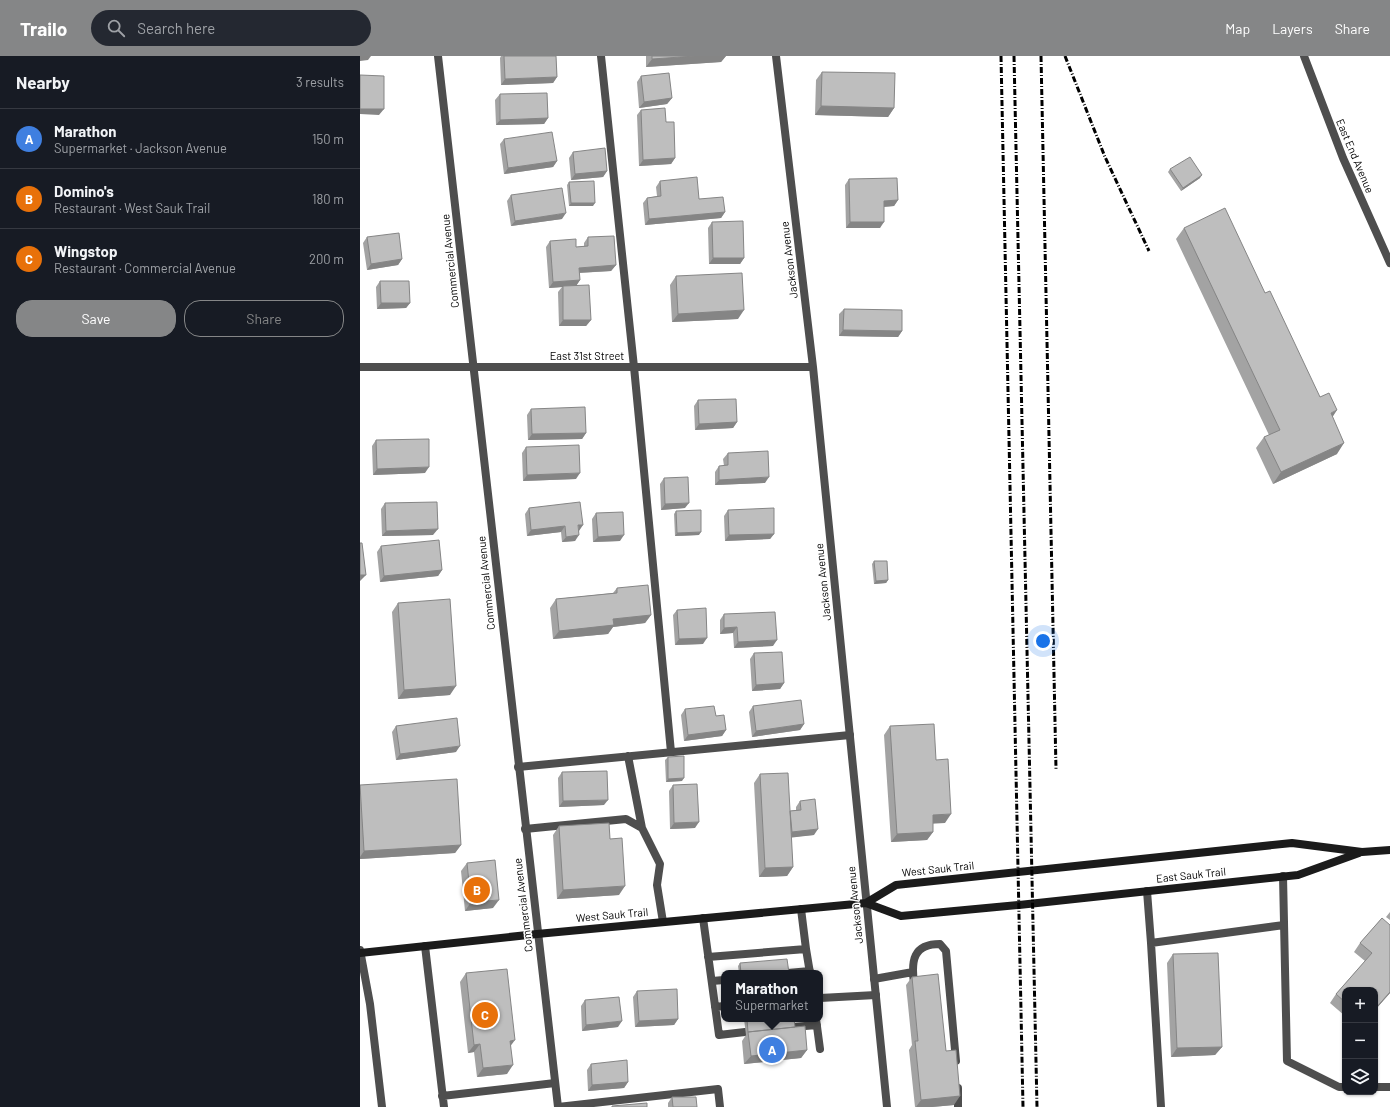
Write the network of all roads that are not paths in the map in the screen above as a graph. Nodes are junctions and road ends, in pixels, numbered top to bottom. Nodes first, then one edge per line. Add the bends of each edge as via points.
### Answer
1 (438, 56) edge
2 (601, 56) edge
3 (776, 56) edge
4 (1304, 56) edge
5 (1386, 246) edge
6 (1390, 263) edge
7 (473, 366) junction
8 (813, 366) junction
9 (360, 367) edge
10 (634, 367) junction
11 (850, 735) junction
12 (671, 752) junction
13 (628, 756) junction
14 (518, 767) junction
15 (642, 828) junction
16 (525, 829) junction
17 (1390, 850) edge
18 (1362, 852) junction
19 (1018, 871) joint
20 (1283, 876) junction
21 (1147, 891) junction
22 (866, 903) junction
23 (1019, 905) joint
24 (801, 909) junction
25 (703, 918) junction
26 (663, 922) junction
27 (1284, 925) junction
28 (537, 934) junction
29 (1151, 943) junction
30 (424, 946) junction
31 (806, 948) junction
32 (360, 950) edge
33 (360, 953) edge
34 (708, 958) junction
35 (810, 970) edge
36 (913, 972) junction
37 (874, 979) junction
38 (721, 980) edge
39 (712, 981) junction
40 (914, 983) edge
41 (876, 996) junction
42 (823, 998) edge
43 (721, 1006) edge
44 (715, 1007) junction
45 (817, 1022) edge
46 (793, 1027) edge
47 (745, 1032) dead end
48 (820, 1049) dead end
49 (555, 1083) junction
50 (1342, 1087) edge
51 (1378, 1087) edge
52 (1390, 1087) edge
53 (442, 1096) junction
54 (382, 1107) edge
55 (444, 1107) edge
56 (558, 1107) edge
57 (720, 1107) edge
58 (886, 1107) edge
59 (958, 1107) edge
60 (1161, 1107) edge

1 - 7 street, Commercial Avenue
2 - 10 street
3 - 8 street, Jackson Avenue
4 - 5 street, East End Avenue via 1343,158
5 - 6 street, East End Avenue
7 - 9 street, East 31st Street
7 - 10 street, East 31st Street
7 - 14 street, Commercial Avenue
8 - 10 street, East 31st Street
8 - 11 street, Jackson Avenue
10 - 12 street
11 - 12 street
11 - 22 street, Jackson Avenue
12 - 13 street
13 - 14 street
13 - 15 street
14 - 16 street, Commercial Avenue
15 - 16 street via 626,819
15 - 26 street via 660,864 657,885
16 - 28 street, Commercial Avenue
17 - 18 main road, East Sauk Trail
18 - 19 main road, East Sauk Trail via 1292,844
18 - 20 main road, East Sauk Trail via 1298,875
19 - 22 main road, West Sauk Trail via 896,885
20 - 21 main road, East Sauk Trail
20 - 27 street
21 - 23 main road, East Sauk Trail
21 - 29 street
22 - 23 main road, West Sauk Trail via 901,916
22 - 24 main road, West Sauk Trail
22 - 37 street, Jackson Avenue
24 - 25 main road, West Sauk Trail
24 - 31 street
25 - 26 main road, West Sauk Trail
25 - 34 street
26 - 28 main road, West Sauk Trail
27 - 29 street
27 - 50 street via 1287,1061
28 - 30 main road, West Sauk Trail
28 - 49 street, Commercial Avenue
29 - 60 street
30 - 33 main road, West Sauk Trail
30 - 53 street
31 - 34 street
31 - 35 street
32 - 33 street
33 - 54 street via 370,1004
34 - 39 street
36 - 37 street
36 - 40 street
36 - 59 street via 915,956 919,949 929,944 940,944 946,951
37 - 41 street, Jackson Avenue
38 - 39 street
39 - 44 street
41 - 42 street
41 - 58 street, Jackson Avenue
43 - 44 street
44 - 47 street via 719,1035
45 - 46 street
45 - 48 street
49 - 53 street
49 - 56 street, Commercial Avenue
51 - 52 street
53 - 55 street
56 - 57 street via 718,1089

